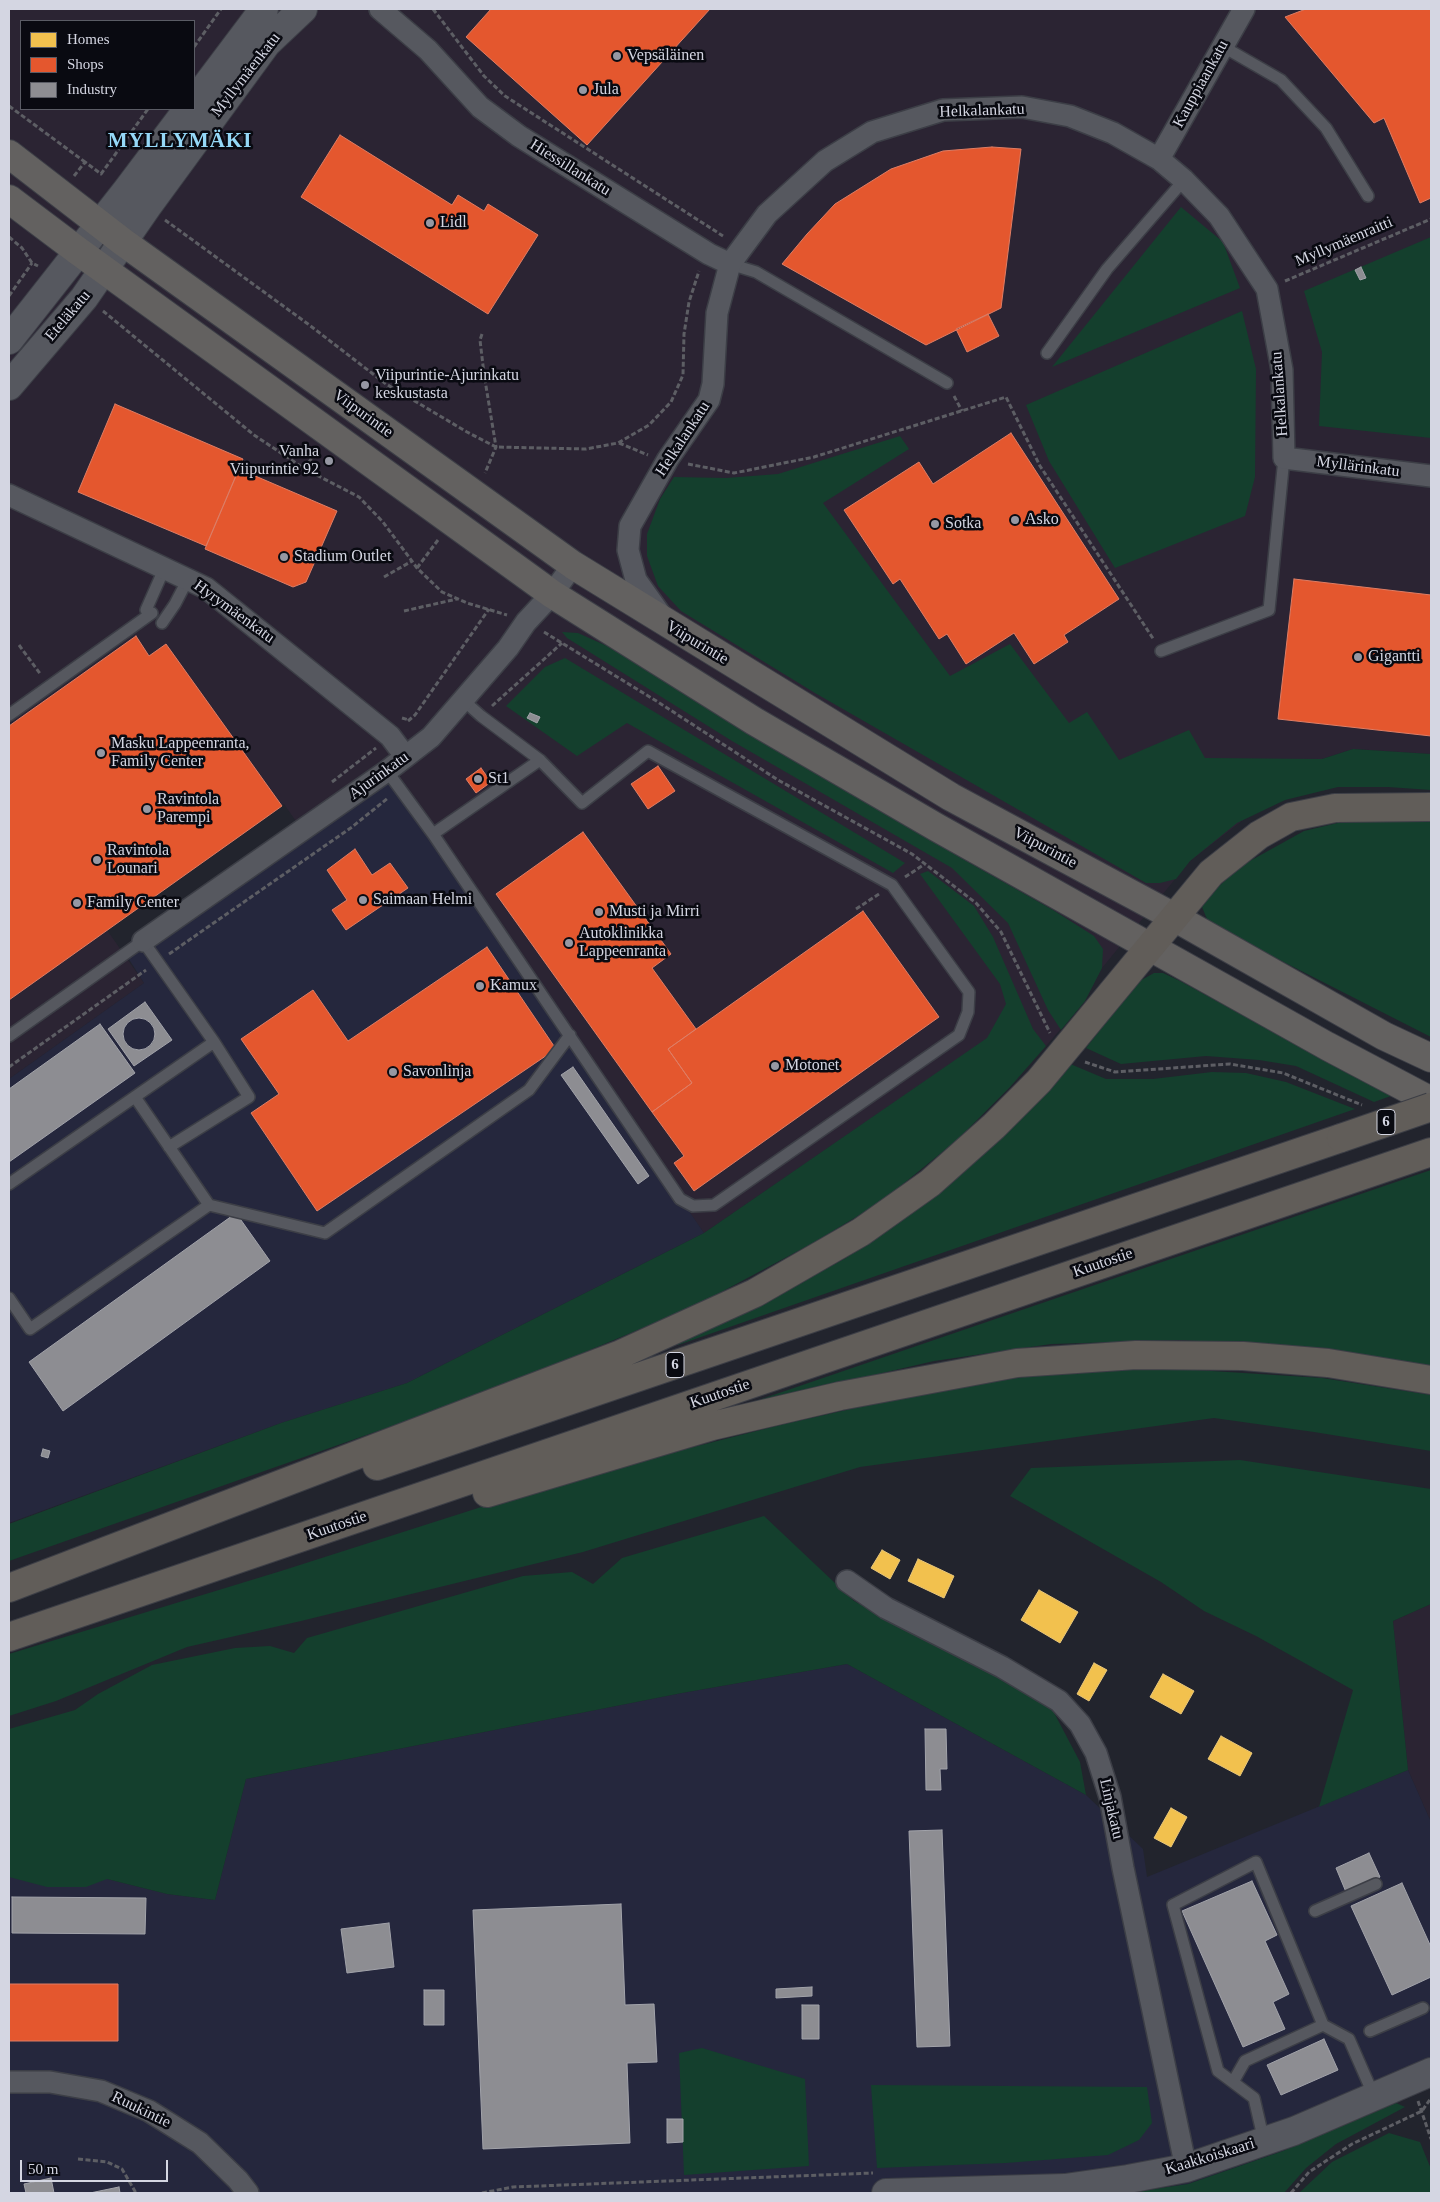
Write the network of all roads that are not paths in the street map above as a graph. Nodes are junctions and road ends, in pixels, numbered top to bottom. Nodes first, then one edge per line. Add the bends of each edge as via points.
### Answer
1 (264, 9) edge
2 (303, 9) edge
3 (380, 9) edge
4 (404, 9) edge
5 (1244, 9) edge
6 (1222, 46) junction
7 (428, 50) junction
8 (195, 101) edge
9 (187, 110) edge
10 (9, 154) edge
11 (1159, 159) junction
12 (1184, 180) junction
13 (1368, 196) dead end
14 (9, 198) edge
15 (101, 225) junction
16 (123, 242) junction
17 (78, 251) junction
18 (730, 264) junction
19 (104, 269) junction
20 (9, 340) edge
21 (1047, 353) dead end
22 (947, 383) dead end
23 (9, 386) edge
24 (1284, 458) junction
25 (1431, 476) edge
26 (9, 495) edge
27 (573, 565) junction
28 (165, 568) junction
29 (188, 579) junction
30 (552, 594) junction
31 (162, 622) dead end
32 (669, 626) junction
33 (1161, 651) road end
34 (463, 700) junction
35 (9, 714) edge
36 (406, 756) junction
37 (540, 760) junction
38 (387, 771) junction
39 (1431, 807) edge
40 (433, 834) junction
41 (1174, 917) junction
42 (143, 941) junction
43 (1149, 946) junction
44 (570, 1035) junction
45 (9, 1036) edge
46 (214, 1042) junction
47 (1431, 1058) edge
48 (134, 1097) junction
49 (1431, 1101) edge
50 (1431, 1107) edge
51 (169, 1147) junction
52 (1431, 1152) edge
53 (9, 1184) edge
54 (209, 1205) junction
55 (9, 1298) edge
56 (1431, 1380) edge
57 (847, 1581) dead end
58 (9, 1590) edge
59 (104, 1606) junction
60 (9, 1637) edge
61 (1376, 1884) dead end
62 (1315, 1911) dead end
63 (1423, 2008) dead end
64 (1323, 2025) junction
65 (1370, 2031) dead end
66 (9, 2082) edge
67 (1233, 2082) junction
68 (1425, 2084) edge
69 (1375, 2097) junction
70 (1264, 2141) junction
71 (1186, 2168) junction
72 (882, 2183) edge
73 (248, 2193) edge

1 - 8 main road, Myllymäenkatu
2 - 16 main road, Myllymäenkatu via 267,43
3 - 7 street, Hiessillankatu
4 - 7 street, Hiessillankatu
5 - 6 street, Kauppiaankatu
6 - 11 street, Kauppiaankatu
6 - 13 lane via 1281,80 1326,128
7 - 18 street, Hiessillankatu via 480,107 519,136
9 - 15 main road, Myllymäenkatu
10 - 15 main road, Viipurintie
11 - 12 street, Helkalankatu
11 - 18 street, Helkalankatu via 1113,133 1070,116 1022,107 942,110 872,132 825,160 767,214
12 - 21 lane via 1107,269
12 - 24 street, Helkalankatu via 1219,216 1267,289 1282,370
14 - 17 main road, Viipurintie
15 - 16 main road, Viipurintie
15 - 17 main road, Eteläkatu
16 - 19 main road, Eteläkatu
16 - 27 main road, Viipurintie
17 - 19 main road, Viipurintie
17 - 20 main road, Eteläkatu
18 - 22 lane via 756,272
18 - 32 street, Helkalankatu via 717,313 713,384 709,400 668,460 630,526 628,550 636,580
19 - 23 main road, Eteläkatu via 84,298
19 - 30 main road, Viipurintie
24 - 25 street, Myllärinkatu
24 - 33 lane via 1269,610
26 - 28 street, Hyrymäenkatu
27 - 30 street, Ajurinkatu
27 - 32 main road, Viipurintie
28 - 29 street, Hyrymäenkatu
28 - 35 lane via 149,612
29 - 31 lane
29 - 36 street, Hyrymäenkatu via 214,594 390,736
30 - 34 street, Ajurinkatu
30 - 43 main road, Viipurintie via 754,721
32 - 41 main road, Viipurintie via 951,797
34 - 36 street, Ajurinkatu via 431,737
34 - 37 lane
36 - 38 street, Ajurinkatu
37 - 40 lane
37 - 44 lane via 582,803 648,751 665,760 892,885 969,992 968,1012 960,1034 714,1205 692,1206 680,1199
38 - 40 lane
38 - 42 street, Ajurinkatu
39 - 41 highway via 1335,808 1291,817 1260,835 1211,873
40 - 44 lane
41 - 43 highway
41 - 47 main road, Viipurintie via 1384,1036
42 - 45 lane
42 - 46 lane
43 - 49 main road, Viipurintie
43 - 58 highway via 1039,1081 930,1183 861,1232 755,1293 621,1354
44 - 54 lane via 529,1090 325,1233
46 - 48 lane
46 - 51 lane via 249,1096
48 - 51 lane
48 - 53 lane
50 - 58 highway, 6, bridge
51 - 54 lane
52 - 59 highway, Kuutostie
54 - 55 lane via 30,1328
56 - 59 highway via 1328,1364 1243,1356 1136,1355 1017,1363 840,1396 712,1426
57 - 71 street, Linjakatu via 886,1608 1059,1700 1080,1724 1096,1753 1110,1797
59 - 60 highway, Kuutostie
61 - 62 lane
63 - 65 lane
64 - 67 lane via 1245,2061
64 - 67 lane via 1256,1862 1173,1905 1218,2071
64 - 69 lane via 1349,2039
66 - 73 street, Ruukintie via 50,2082 101,2091 149,2111 200,2143
67 - 70 lane via 1254,2098
68 - 69 main road, Kaakkoiskaari
69 - 70 main road, Kaakkoiskaari
70 - 71 main road, Kaakkoiskaari
71 - 72 main road, Kaakkoiskaari via 1064,2188

